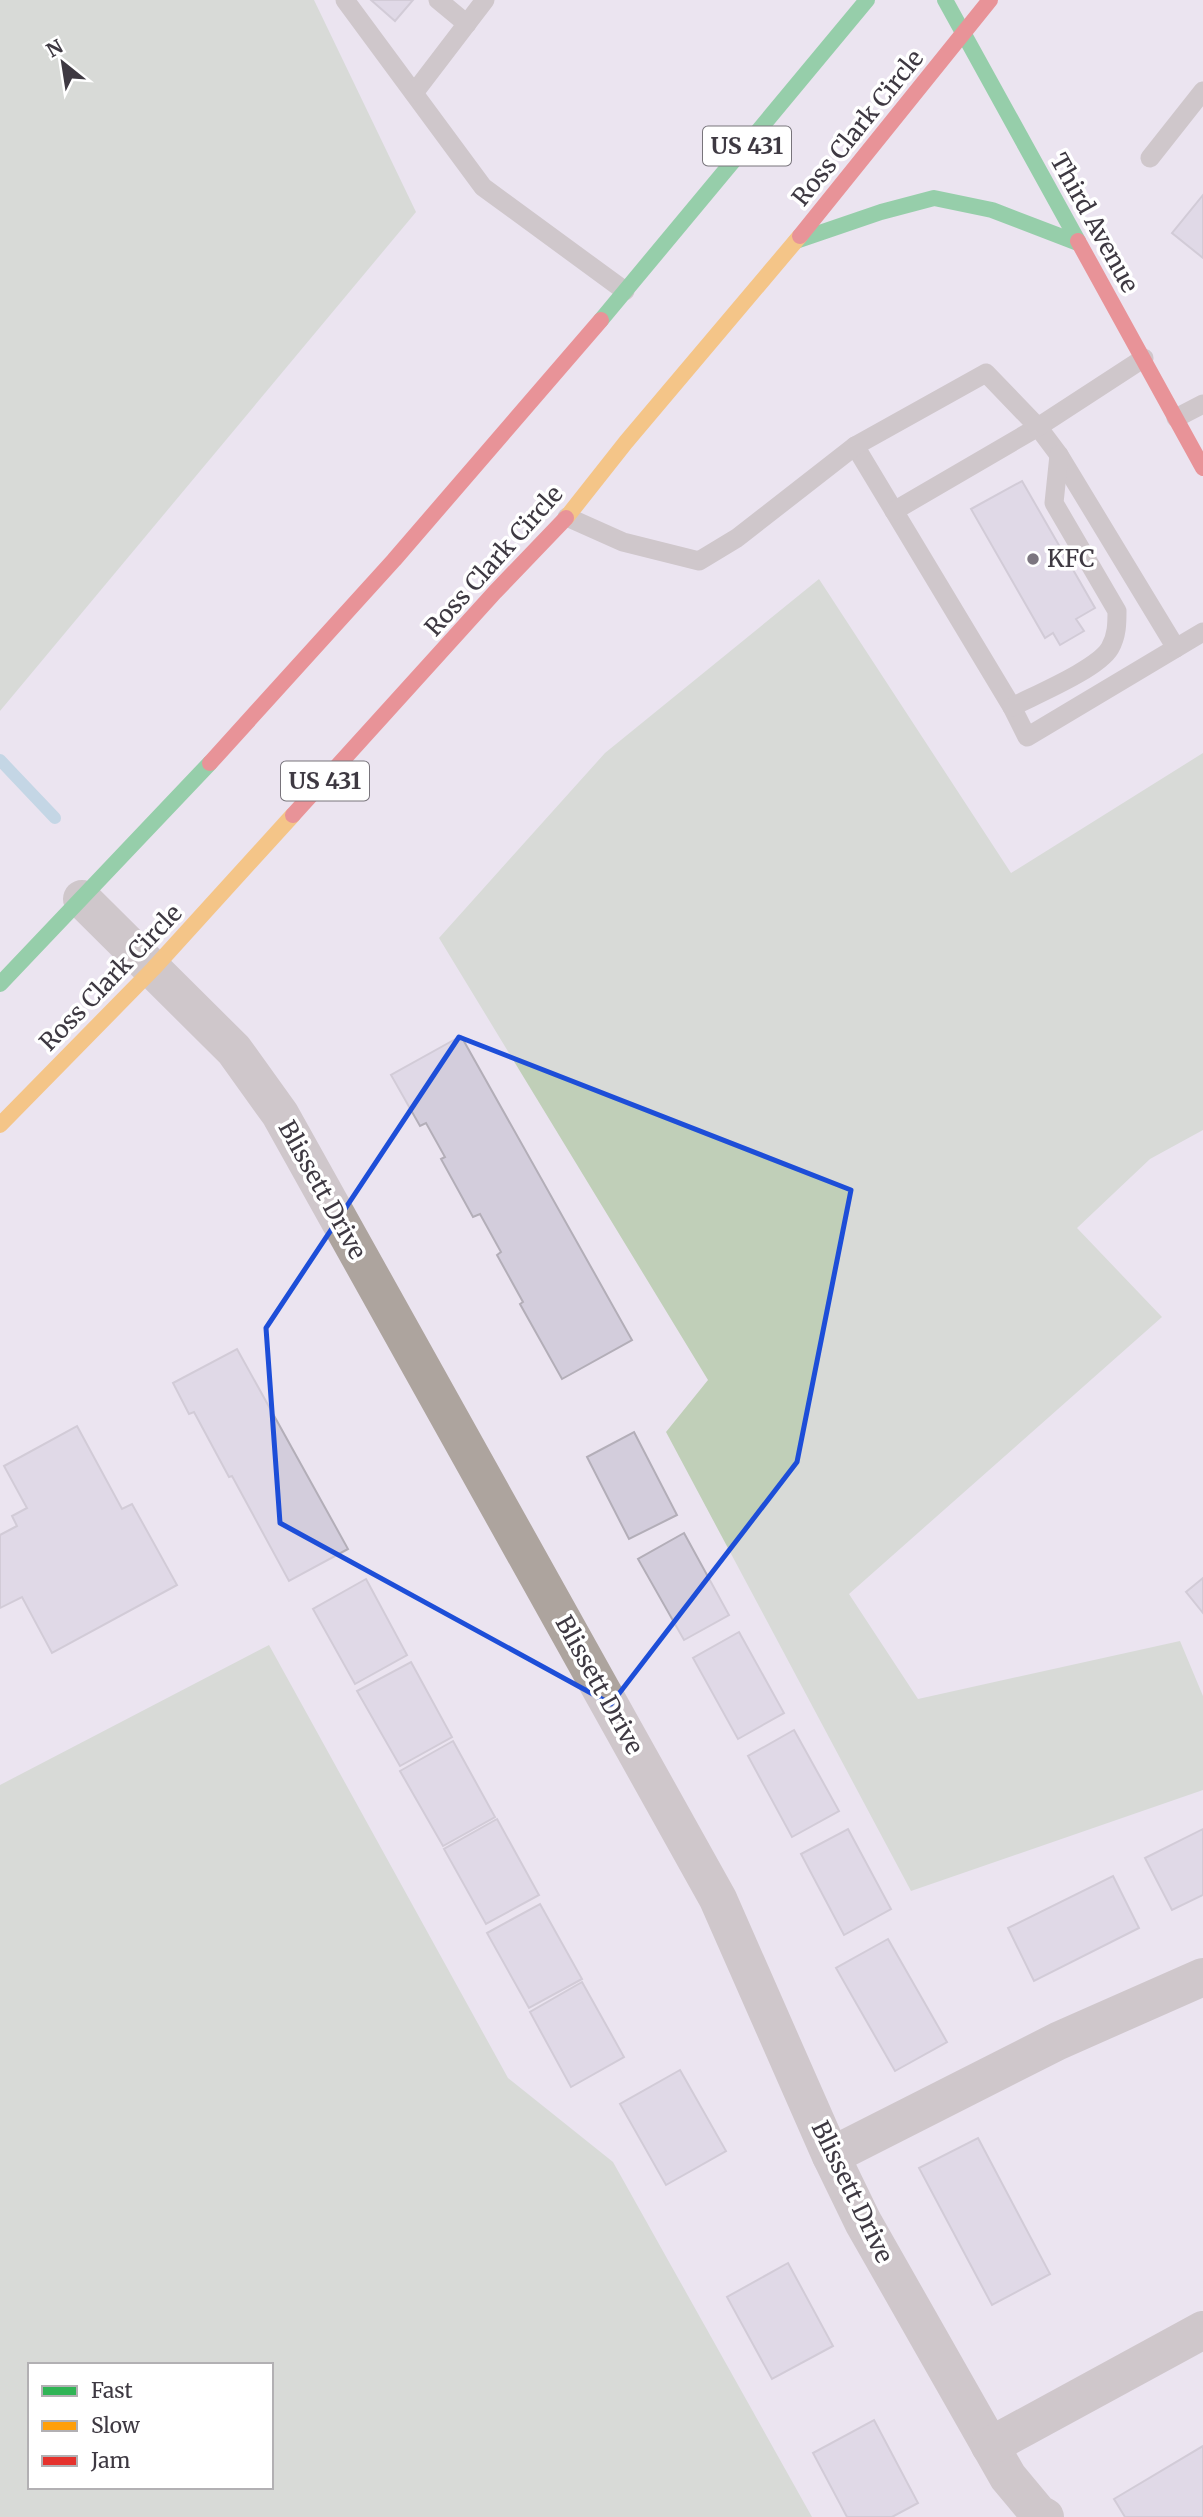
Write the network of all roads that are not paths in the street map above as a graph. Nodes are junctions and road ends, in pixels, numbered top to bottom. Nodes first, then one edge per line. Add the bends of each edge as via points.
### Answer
1 (345, 0) edge
2 (438, 0) edge
3 (485, 0) edge
4 (867, 0) edge
5 (945, 0) edge
6 (990, 0) edge
7 (467, 24) junction
8 (964, 34) junction
9 (1203, 91) edge
10 (414, 93) junction
11 (1150, 158) dead end
12 (796, 241) junction
13 (1078, 243) junction
14 (625, 291) junction
15 (1144, 358) junction
16 (1203, 404) edge
17 (1176, 418) junction
18 (1038, 427) junction
19 (855, 446) junction
20 (1059, 455) junction
21 (1203, 468) edge
22 (894, 511) junction
23 (567, 517) junction
24 (1203, 632) edge
25 (1176, 648) junction
26 (1012, 708) junction
27 (82, 899) junction
28 (153, 969) junction
29 (0, 984) edge
30 (0, 1125) edge
31 (1203, 1977) edge
32 (831, 2156) junction
33 (1203, 2330) edge
34 (990, 2446) junction
35 (1045, 2517) edge

1 - 10 lane
2 - 7 lane
3 - 7 lane
4 - 14 main road, US 431
5 - 8 main road, Third Avenue
6 - 8 main road, Ross Clark Circle / US 431
7 - 10 lane
8 - 12 main road, Ross Clark Circle / US 431
8 - 13 main road, Third Avenue
9 - 11 lane
10 - 14 lane via 483,187
12 - 13 main road via 934,198 992,210
12 - 23 main road, Ross Clark Circle / US 431
13 - 15 main road, Third Avenue
14 - 27 main road, US 431 via 323,640
15 - 17 main road, Third Avenue
15 - 18 lane
16 - 17 lane
17 - 21 main road, Third Avenue
18 - 19 lane via 986,373
18 - 20 lane
18 - 22 lane
19 - 22 lane
19 - 23 lane via 737,538 699,561 623,542
20 - 25 lane
20 - 26 lane via 1054,503 1117,611 1117,631 1110,649 1093,665
22 - 26 lane
23 - 28 main road, Ross Clark Circle / US 431
24 - 25 lane
25 - 26 lane via 1027,737
27 - 28 street, Blissett Drive
27 - 29 main road, US 431
28 - 30 main road, Ross Clark Circle / US 431
28 - 32 street, Blissett Drive via 234,1050 280,1114 718,1899
31 - 32 street via 1058,2041
32 - 34 street, Blissett Drive via 863,2222
33 - 34 street
34 - 35 street, Blissett Drive via 1008,2477

